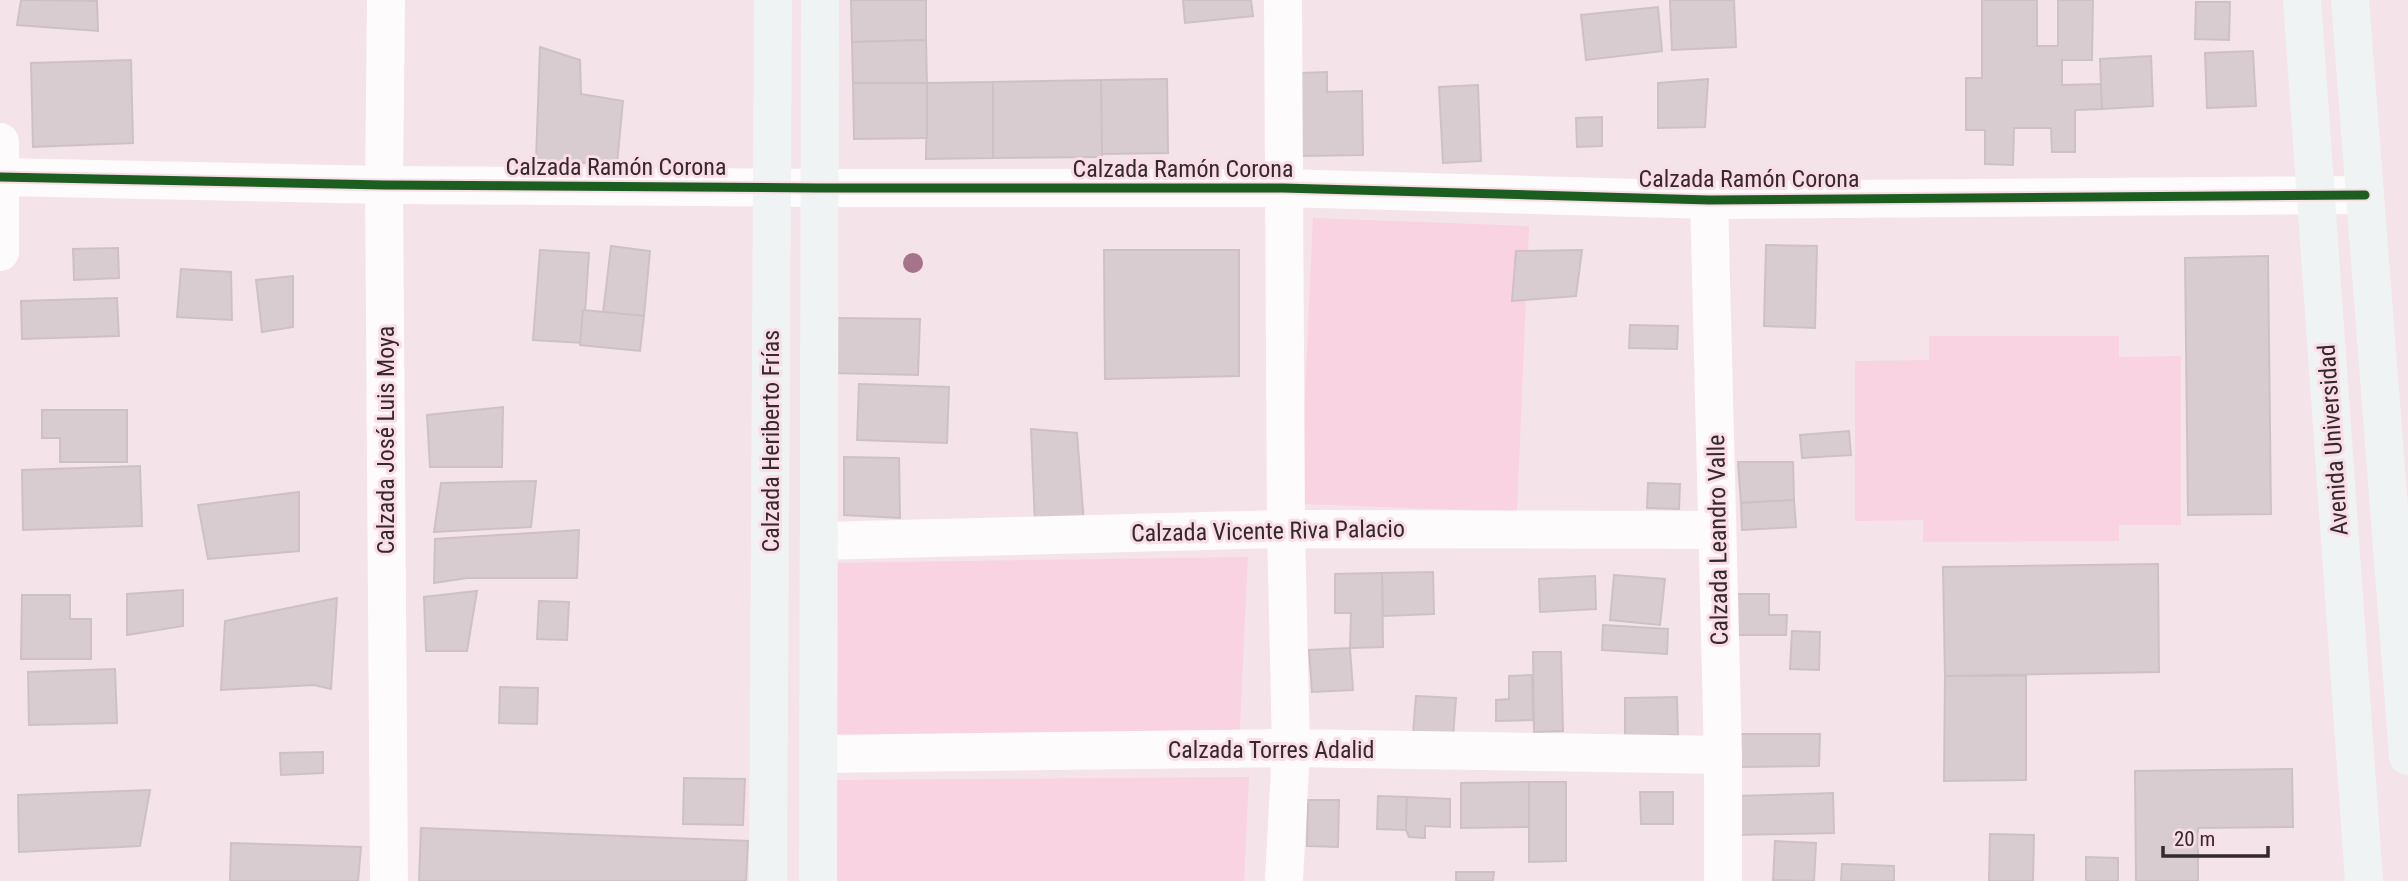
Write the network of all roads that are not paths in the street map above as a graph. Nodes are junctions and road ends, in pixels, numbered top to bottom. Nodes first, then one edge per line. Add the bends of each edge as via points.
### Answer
1 (386, 0) edge
2 (773, 0) edge
3 (820, 0) edge
4 (1283, 0) edge
5 (2302, 0) edge
6 (2350, 0) edge
7 (0, 166) edge
8 (384, 185) junction
9 (772, 187) junction
10 (820, 188) junction
11 (1283, 188) junction
12 (2365, 195) junction
13 (2316, 196) junction
14 (1709, 200) junction
15 (0, 252) edge
16 (1286, 529) junction
17 (1717, 530) junction
18 (819, 541) junction
19 (1291, 748) junction
20 (819, 754) junction
21 (1723, 755) junction
22 (2408, 756) edge
23 (389, 881) edge
24 (768, 881) edge
25 (818, 881) edge
26 (1284, 881) edge
27 (1723, 881) edge
28 (2364, 881) edge

1 - 8 street, Calzada José Luis Moya
2 - 9 street, Calzada Heriberto Frías
3 - 10 street, Calzada Heriberto Frías
4 - 11 street
5 - 13 street, Avenida Universidad
6 - 12 street, Avenida Universidad
7 - 8 street, Calzada Ramón Corona
7 - 15 street
8 - 9 street, Calzada Ramón Corona
8 - 23 street, Calzada José Luis Moya
9 - 10 street, Calzada Ramón Corona
9 - 24 street, Calzada Heriberto Frías
10 - 11 street, Calzada Ramón Corona
10 - 18 street, Calzada Heriberto Frías
11 - 14 street, Calzada Ramón Corona
11 - 16 street
12 - 13 street, Calzada Ramón Corona
12 - 22 street, Avenida Universidad
13 - 14 street, Calzada Ramón Corona
13 - 28 street, Avenida Universidad
14 - 17 street, Calzada Leandro Valle
16 - 17 street, Calzada Vicente Riva Palacio
16 - 18 street, Calzada Vicente Riva Palacio
16 - 19 street
17 - 21 street, Calzada Leandro Valle
18 - 20 street, Calzada Heriberto Frías
19 - 20 street, Calzada Torres Adalid
19 - 21 street, Calzada Torres Adalid
19 - 26 street
20 - 25 street, Calzada Heriberto Frías
21 - 27 street, Calzada Leandro Valle

